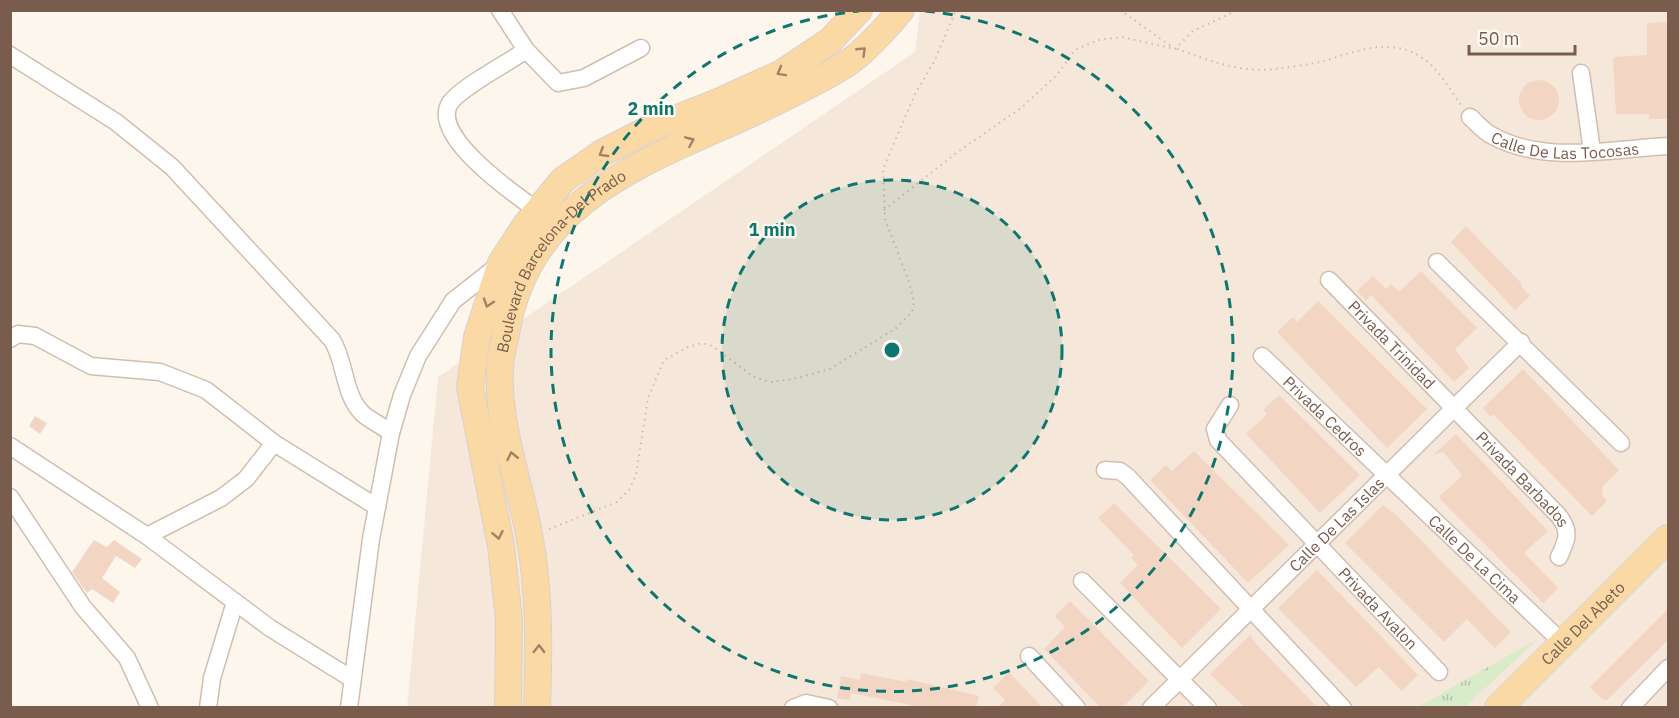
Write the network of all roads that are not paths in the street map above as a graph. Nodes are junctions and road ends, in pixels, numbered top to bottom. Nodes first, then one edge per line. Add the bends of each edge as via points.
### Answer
1 (500, 10) edge
2 (859, 10) edge
3 (901, 10) edge
4 (641, 48) dead end
5 (526, 50) junction
6 (10, 55) edge
7 (1581, 73) dead end
8 (1470, 117) road end
9 (646, 130) junction
10 (1668, 146) edge
11 (1592, 151) junction
12 (652, 158) junction
13 (538, 211) junction
14 (1437, 262) dead end
15 (501, 263) junction
16 (1329, 280) dead end
17 (10, 339) edge
18 (1521, 342) junction
19 (1262, 356) dead end
20 (1230, 405) dead end
21 (1455, 407) junction
22 (391, 433) junction
23 (274, 443) junction
24 (1621, 443) dead end
25 (10, 446) edge
26 (1106, 470) dead end
27 (1388, 474) junction
28 (10, 497) edge
29 (377, 507) junction
30 (147, 536) junction
31 (1668, 538) edge
32 (1317, 544) junction
33 (1559, 557) dead end
34 (1082, 581) dead end
35 (235, 602) junction
36 (1251, 609) junction
37 (1564, 644) junction
38 (1029, 656) dead end
39 (1668, 668) edge
40 (1439, 672) dead end
41 (352, 679) junction
42 (1180, 679) junction
43 (149, 706) edge
44 (208, 708) edge
45 (349, 708) edge
46 (508, 708) edge
47 (537, 708) edge
48 (793, 708) edge
49 (830, 708) edge
50 (1077, 708) edge
51 (1151, 708) edge
52 (1209, 708) edge
53 (1343, 708) edge
54 (1498, 708) edge
55 (1630, 708) edge

1 - 5 street
2 -> 9 main road, Boulevard Barcelona-Del Prado via 830,41 782,73
12 -> 3 main road, Boulevard Barcelona-Del Prado via 765,108 856,57
4 - 5 street via 584,78 558,83
5 - 13 street via 460,94 449,104 448,113 453,134 475,163
6 - 22 street via 116,122 172,167 333,340 350,394 363,414
7 - 11 street
8 - 11 street, Calle De Las Tocosas via 1489,134 1514,145 1541,152
9 - 12 main road
9 -> 13 main road, Boulevard Barcelona-Del Prado via 602,153 563,180
10 - 11 street, Calle De Las Tocosas
47 -> 12 main road, Boulevard Barcelona-Del Prado via 539,632 530,537 504,417 500,378 512,304 529,262 557,224 594,191
13 - 15 main road, Boulevard Barcelona-Del Prado
14 - 18 street
15 - 22 street via 453,301 418,356
15 -> 46 main road, Boulevard Barcelona-Del Prado via 477,337 470,387 501,546 509,620
16 - 21 street, Privada Trinidad
17 - 23 street via 18,334 35,336 91,366 160,372 183,380 206,390
18 - 21 street, Calle De Las Islas
18 - 24 street
19 - 27 street, Privada Cedros
20 - 32 street, Privada Avalon via 1214,434
21 - 27 street, Calle De Las Islas
21 - 33 street, Privada Barbados via 1567,526 1568,537
22 - 29 street
23 - 29 street
23 - 30 street via 246,479 221,498
25 - 30 street
26 - 36 street via 1120,471 1128,477
27 - 32 street, Calle De Las Islas
27 - 37 street, Calle De La Cima
28 - 43 street via 83,607 128,658
29 - 41 street
30 - 35 street
31 - 37 main road, Calle Del Abeto
32 - 36 street, Calle De Las Islas
32 - 40 street, Privada Avalon
34 - 42 street
35 - 41 street
35 - 44 street via 212,678
36 - 42 street, Calle De Las Islas
36 - 53 street
37 - 54 main road, Calle Del Abeto
38 - 50 street
39 - 55 street
41 - 45 street
42 - 51 street, Calle De Las Islas
42 - 52 street
48 - 49 street via 806,703

